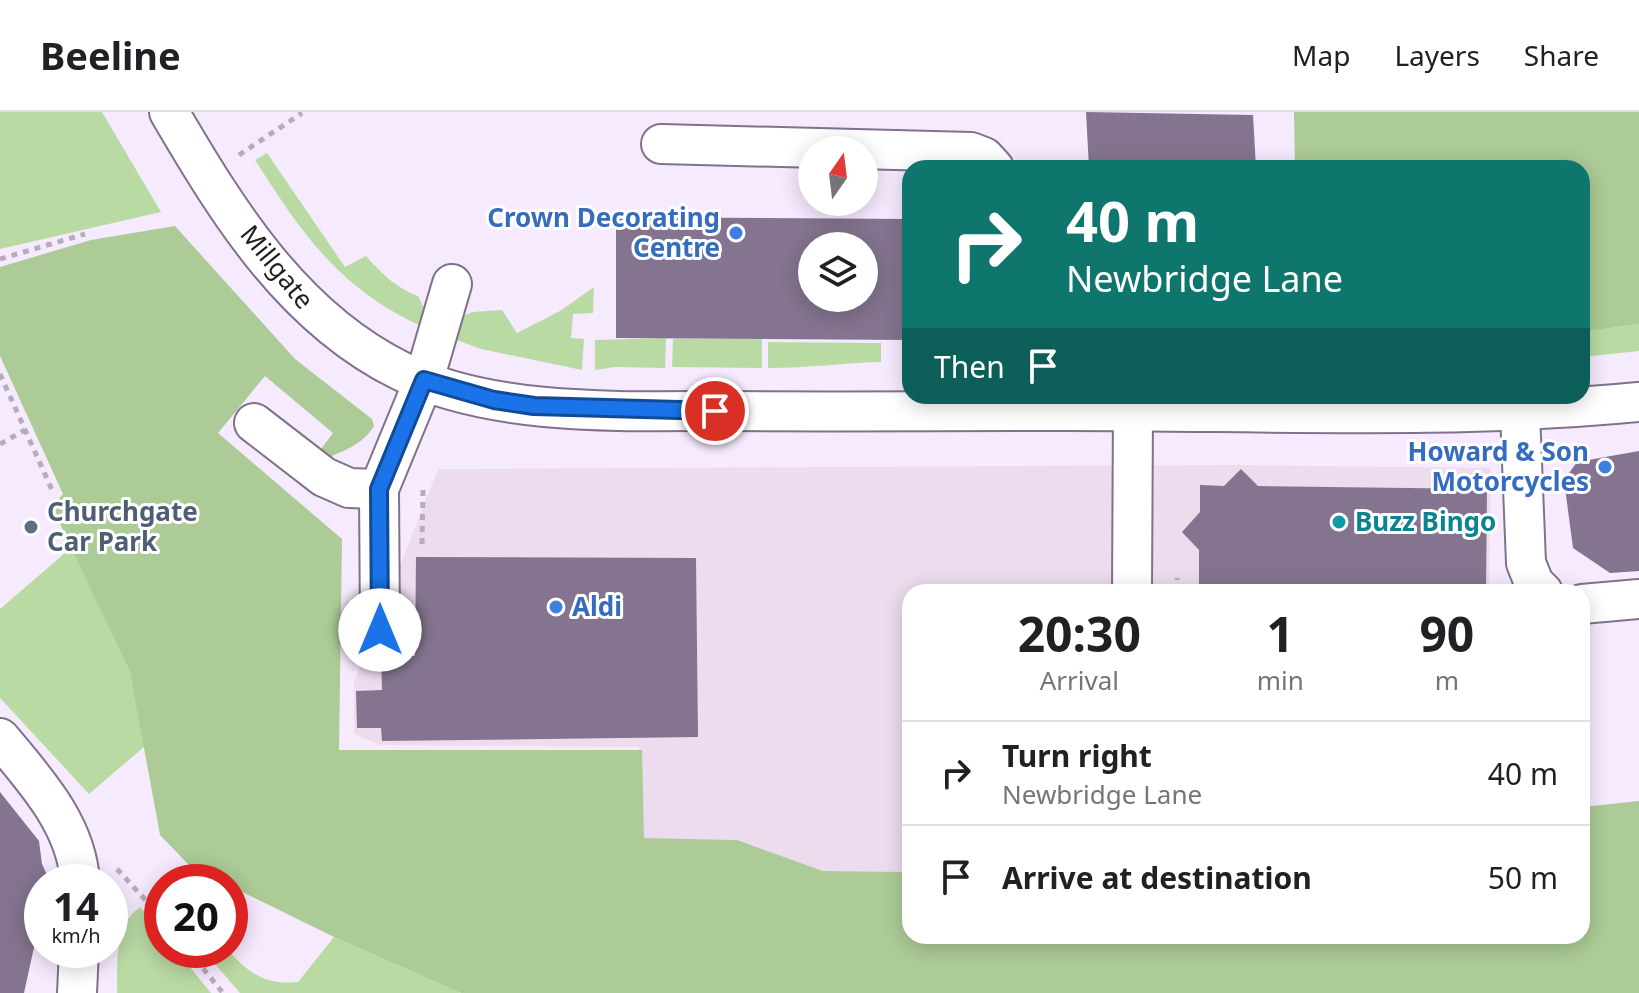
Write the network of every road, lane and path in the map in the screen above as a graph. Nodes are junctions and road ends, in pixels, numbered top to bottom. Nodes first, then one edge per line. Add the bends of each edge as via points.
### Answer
1 (169, 112) edge
2 (302, 113) edge
3 (661, 144) dead end
4 (987, 160) edge
5 (207, 171) junction
6 (85, 234) dead end
7 (0, 259) edge
8 (452, 284) dead end
9 (0, 374) edge
10 (424, 380) junction
11 (1639, 402) edge
12 (956, 404) edge
13 (1022, 404) edge
14 (1261, 404) edge
15 (1133, 410) junction
16 (1520, 412) junction
17 (254, 423) dead end
18 (25, 430) junction
19 (0, 444) edge
20 (423, 486) dead end
21 (379, 489) junction
22 (52, 490) dead end
23 (421, 557) dead end
24 (1177, 578) dead end
25 (1132, 584) edge
26 (1177, 584) edge
27 (1535, 584) edge
28 (1639, 599) edge
29 (1590, 603) edge
30 (380, 630) dead end
31 (0, 738) edge
32 (76, 864) edge
33 (78, 968) edge
34 (203, 968) edge
35 (77, 993) edge
36 (223, 993) edge

1 - 5 street, Millgate
2 - 5 path
3 - 4 street via 971,152
5 - 10 street, Millgate via 275,272 311,310 348,341
6 - 7 path
8 - 10 street
9 - 18 path
10 - 12 street, Millgate via 507,402 627,411
10 - 21 street
11 - 16 street, Millgate
13 - 15 street, Millgate
14 - 15 street, Millgate
14 - 16 street, Millgate
15 - 25 street
16 - 27 street via 1526,563
17 - 21 street via 324,477 349,488
18 - 19 path
18 - 22 path
20 - 23 path
21 - 30 street
24 - 26 path
28 - 29 street
31 - 32 street via 65,826
33 - 35 street
34 - 36 path

